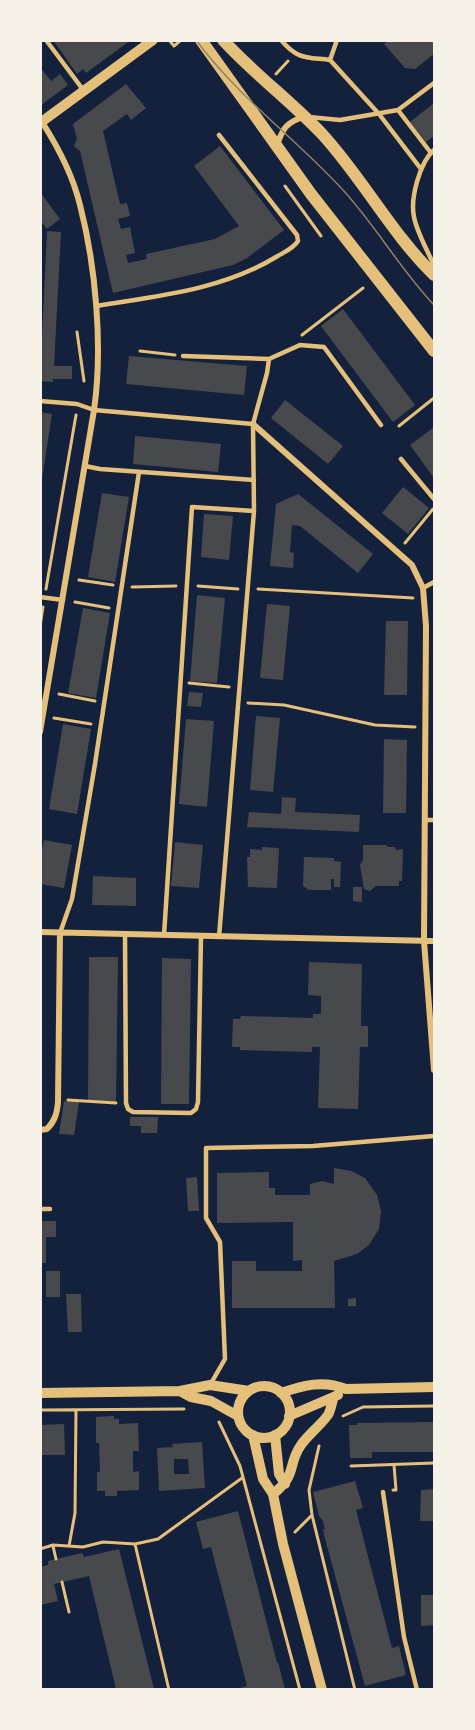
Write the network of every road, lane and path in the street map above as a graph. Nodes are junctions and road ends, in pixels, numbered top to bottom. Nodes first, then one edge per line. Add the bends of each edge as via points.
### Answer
1 (46, 40) edge
2 (153, 40) edge
3 (169, 40) edge
4 (181, 40) edge
5 (201, 40) edge
6 (218, 40) edge
7 (223, 40) edge
8 (291, 40) edge
9 (337, 40) edge
10 (283, 43) edge
11 (233, 51) junction
12 (294, 55) junction
13 (330, 60) junction
14 (275, 75) dead end
15 (435, 83) edge
16 (84, 91) junction
17 (398, 110) junction
18 (379, 114) junction
19 (304, 116) junction
20 (41, 123) edge
21 (219, 135) dead end
22 (276, 148) junction
23 (433, 151) edge
24 (421, 168) junction
25 (435, 266) edge
26 (435, 274) edge
27 (363, 288) dead end
28 (96, 306) junction
29 (76, 332) dead end
30 (300, 345) junction
31 (140, 351) dead end
32 (435, 351) edge
33 (168, 354) dead end
34 (183, 356) dead end
35 (269, 359) junction
36 (435, 398) edge
37 (40, 401) edge
38 (77, 404) junction
39 (94, 410) junction
40 (253, 424) junction
41 (381, 424) dead end
42 (399, 426) dead end
43 (401, 459) dead end
44 (85, 466) junction
45 (139, 472) junction
46 (254, 480) junction
47 (435, 500) edge
48 (435, 507) edge
49 (254, 511) junction
50 (406, 541) dead end
51 (79, 580) dead end
52 (435, 582) edge
53 (122, 587) junction
54 (256, 588) dead end
55 (423, 588) junction
56 (43, 597) edge
57 (418, 598) dead end
58 (63, 600) junction
59 (75, 602) dead end
60 (119, 609) junction
61 (40, 626) edge
62 (181, 682) junction
63 (229, 687) dead end
64 (59, 694) dead end
65 (104, 703) junction
66 (248, 703) dead end
67 (54, 718) dead end
68 (101, 725) junction
69 (420, 727) dead end
70 (40, 732) edge
71 (426, 820) junction
72 (435, 820) edge
73 (40, 932) edge
74 (60, 933) junction
75 (125, 934) junction
76 (164, 935) junction
77 (201, 936) junction
78 (219, 937) junction
79 (424, 941) junction
80 (435, 941) edge
81 (435, 1070) edge
82 (85, 1102) dead end
83 (126, 1103) junction
84 (40, 1130) edge
85 (435, 1136) edge
86 (40, 1209) edge
87 (50, 1209) dead end
88 (210, 1385) junction
89 (435, 1387) edge
90 (346, 1389) junction
91 (180, 1391) junction
92 (249, 1391) junction
93 (40, 1393) edge
94 (281, 1393) junction
95 (333, 1399) junction
96 (435, 1406) edge
97 (184, 1409) dead end
98 (40, 1410) edge
99 (76, 1410) junction
100 (215, 1416) dead end
101 (238, 1416) junction
102 (289, 1416) junction
103 (338, 1419) dead end
104 (275, 1435) junction
105 (253, 1436) junction
106 (322, 1438) dead end
107 (435, 1463) edge
108 (394, 1465) junction
109 (351, 1466) dead end
110 (243, 1478) junction
111 (285, 1484) junction
112 (383, 1491) joint
113 (273, 1494) junction
114 (312, 1515) junction
115 (135, 1544) junction
116 (283, 1544) junction
117 (53, 1545) junction
118 (69, 1546) junction
119 (40, 1549) edge
120 (56, 1559) dead end
121 (62, 1582) dead end
122 (69, 1612) dead end
123 (169, 1689) edge
124 (300, 1689) edge
125 (322, 1689) edge
126 (355, 1689) edge
127 (417, 1689) edge

1 - 16 lane
2 - 16 street
3 - 4 path via 174,46
5 - 22 main road
6 - 11 street
7 - 11 main road
8 - 10 lane
9 - 13 lane
10 - 12 lane
11 - 19 main road
12 - 13 lane
12 - 14 path
13 - 18 lane
15 - 17 lane
16 - 20 street
17 - 18 lane
17 - 23 lane
18 - 19 lane via 340,120
18 - 24 lane
19 - 22 street via 282,130
19 - 26 main road via 348,165 420,261
20 - 28 street via 54,140 80,204
21 - 28 lane via 298,241 263,265 195,289
22 - 32 main road
23 - 24 lane
24 - 25 lane via 414,218
27 - 30 path via 304,332
28 - 39 street via 99,360
29 - 38 path via 85,388
30 - 35 lane
30 - 41 lane via 324,347
31 - 33 path
34 - 35 lane
35 - 40 lane
36 - 42 path
37 - 38 lane
38 - 39 lane
38 - 56 path
39 - 40 lane
39 - 44 street
40 - 46 lane
40 - 55 street via 412,565
43 - 47 lane
44 - 45 lane
44 - 58 street
45 - 46 lane
45 - 53 lane
46 - 49 lane
48 - 50 path
49 - 62 lane via 192,507
49 - 78 lane
51 - 53 path
52 - 55 lane
53 - 60 lane
54 - 57 path
55 - 71 street
56 - 58 lane
56 - 61 path
58 - 70 street
59 - 60 path
60 - 65 lane
62 - 63 path
62 - 76 lane
64 - 65 path
65 - 68 lane
66 - 69 path via 284,705 375,725
67 - 68 path
68 - 74 lane via 72,899
71 - 72 lane
71 - 79 street
73 - 74 street
74 - 75 street
74 - 84 street via 58,1102 52,1124
75 - 76 street
75 - 83 lane
76 - 77 street
77 - 78 street
77 - 83 lane via 196,1109 191,1113 133,1112
78 - 79 street
79 - 80 street
79 - 81 street
82 - 83 path
85 - 88 lane via 313,1146 206,1148 206,1218 220,1242 225,1359
86 - 87 lane
88 - 91 street
88 - 92 street
89 - 90 street
90 - 94 street via 333,1384 306,1385
90 - 95 street
91 - 93 street
91 - 101 street via 211,1401
92 - 94 street via 266,1386
92 - 101 street via 238,1406
94 - 102 street
95 - 102 street
95 - 111 street via 329,1415 299,1448
96 - 103 path via 363,1407
97 - 99 path
98 - 99 path
99 - 118 path via 75,1513
100 - 110 path
101 - 105 street via 243,1428
102 - 104 street via 285,1427
104 - 105 street
104 - 111 street via 279,1474
105 - 113 street via 263,1479
106 - 114 path via 309,1490
107 - 108 path
108 - 109 path
108 - 112 path via 396,1490
110 - 115 path via 158,1539
110 - 124 path
111 - 113 street
112 - 127 lane via 404,1637
113 - 116 street
114 - 116 path
114 - 126 path
115 - 118 path
115 - 123 path
116 - 125 street
117 - 118 path
117 - 119 path
117 - 120 path
121 - 122 path

